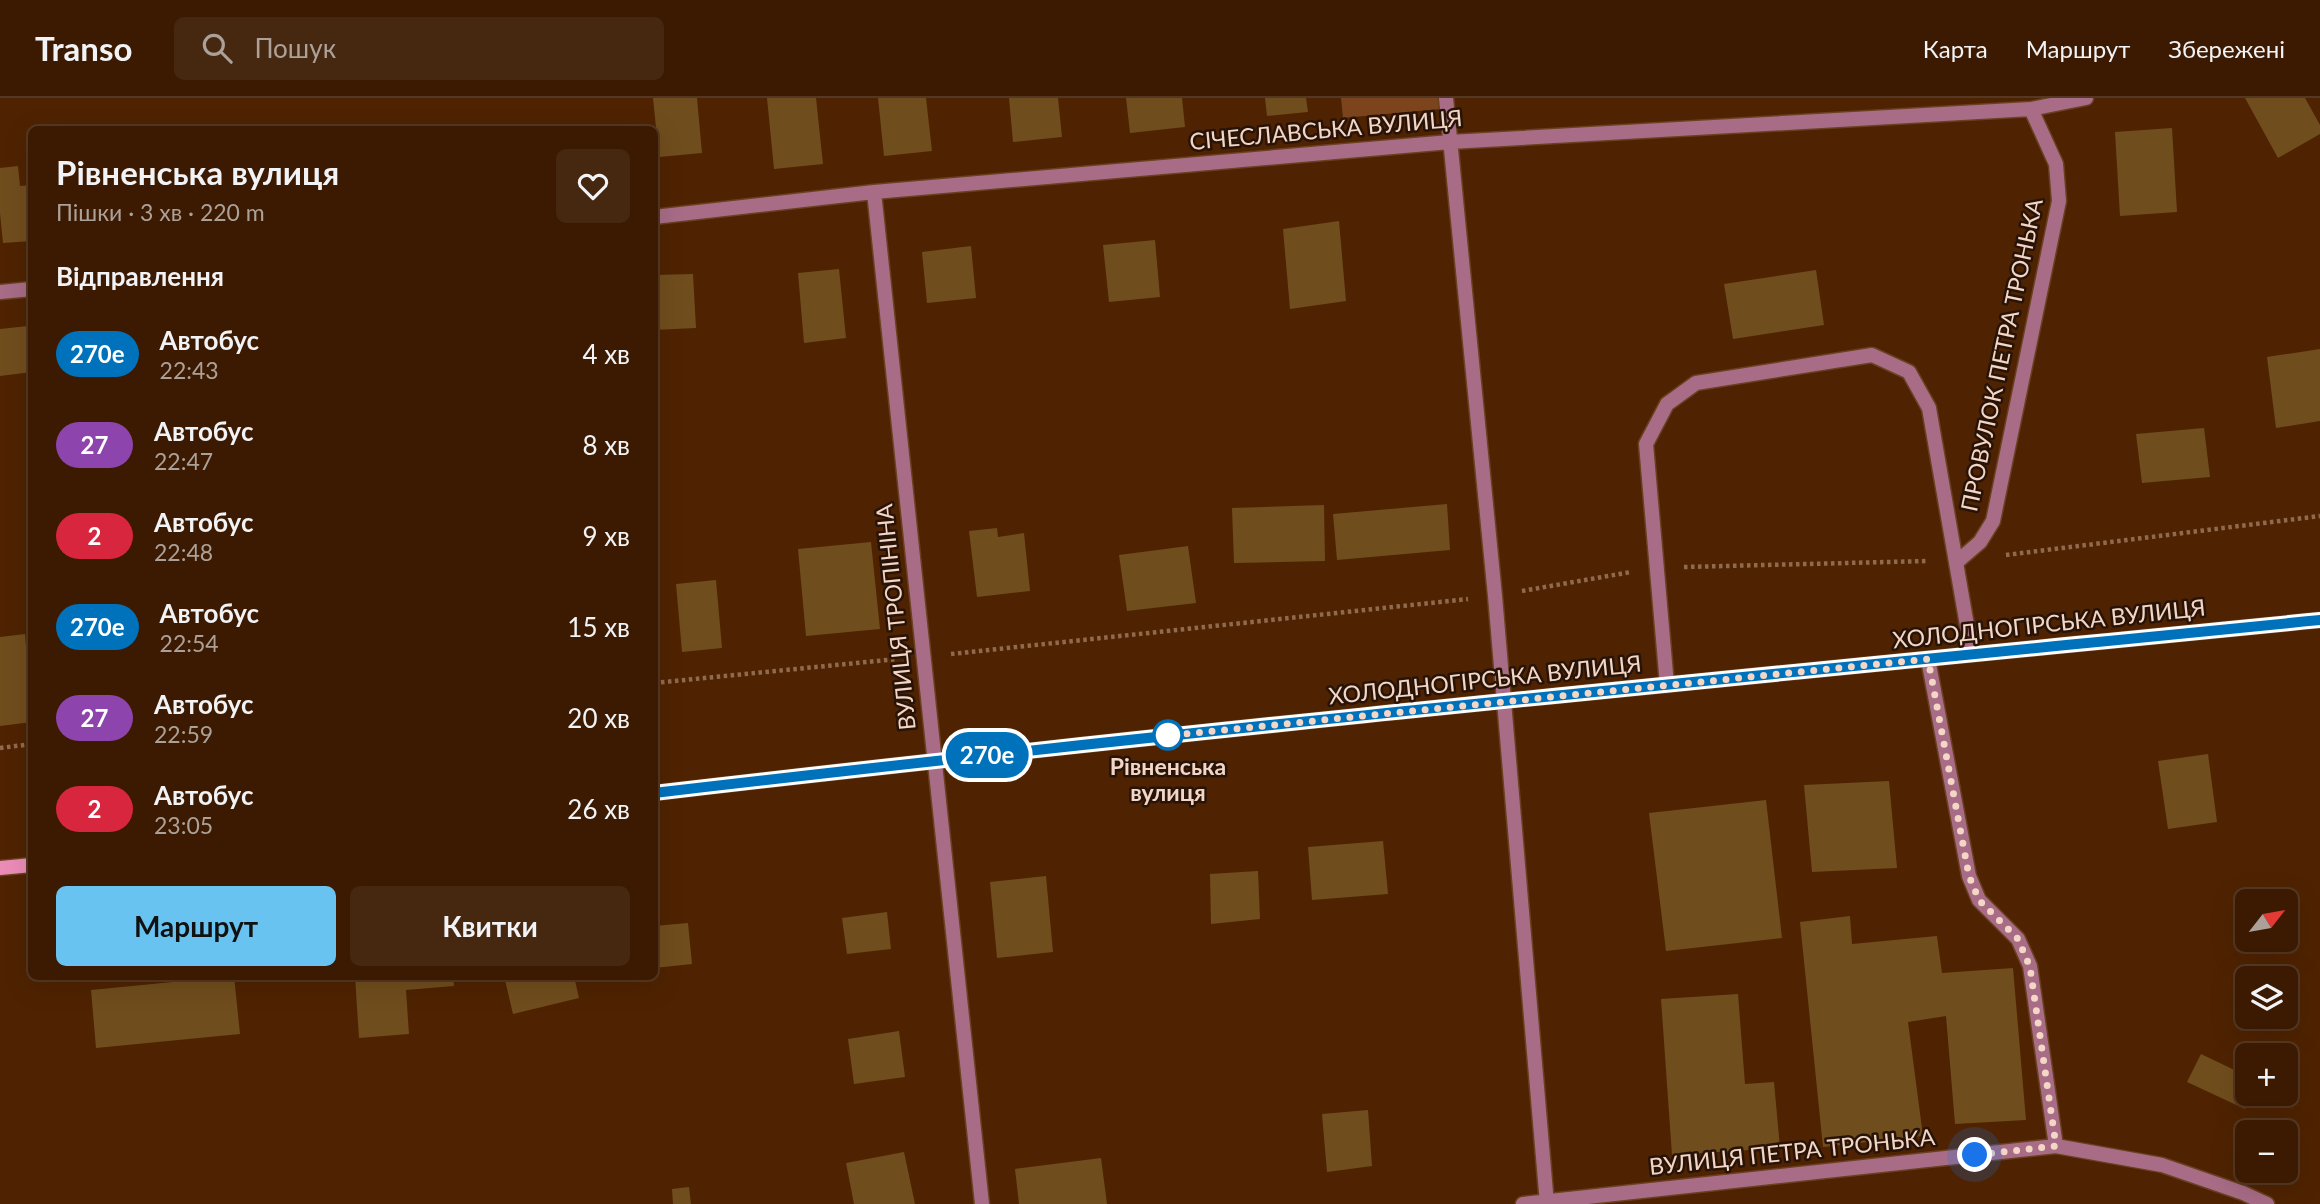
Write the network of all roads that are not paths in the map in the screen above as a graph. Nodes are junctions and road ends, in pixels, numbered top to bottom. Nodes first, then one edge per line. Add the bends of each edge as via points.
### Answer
1 (1446, 98) edge
2 (2086, 98) edge
3 (2031, 109) junction
4 (1450, 142) junction
5 (874, 192) junction
6 (658, 217) edge
7 (28, 289) edge
8 (0, 292) edge
9 (1958, 561) junction
10 (2320, 620) edge
11 (1972, 654) junction
12 (1928, 659) junction
13 (1667, 685) junction
14 (1503, 701) junction
15 (934, 760) junction
16 (658, 793) edge
17 (28, 866) edge
18 (0, 869) edge
19 (2056, 1146) junction
20 (1547, 1202) edge
21 (982, 1204) edge
22 (1523, 1204) edge
23 (2267, 1204) edge

1 - 4 street
2 - 3 street, СІЧЕСЛАВСЬКА ВУЛИЦЯ
3 - 4 street, СІЧЕСЛАВСЬКА ВУЛИЦЯ
3 - 9 street, ПРОВУЛОК ПЕТРА ТРОНЬКА via 2056,164 2059,201 1993,521 1980,542
4 - 5 street, СІЧЕСЛАВСЬКА ВУЛИЦЯ
4 - 14 street
5 - 6 street, СІЧЕСЛАВСЬКА ВУЛИЦЯ
5 - 15 street, ВУЛИЦЯ ТРОПІНІНА
7 - 8 street
9 - 11 street
9 - 13 street via 1929,408 1909,372 1872,355 1696,383 1667,404 1646,444
10 - 11 main road, ХОЛОДНОГІРСЬКА ВУЛИЦЯ
11 - 12 main road, ХОЛОДНОГІРСЬКА ВУЛИЦЯ
12 - 13 main road, ХОЛОДНОГІРСЬКА ВУЛИЦЯ
12 - 19 street via 1969,876 1979,900 2018,939 2030,967
13 - 14 main road, ХОЛОДНОГІРСЬКА ВУЛИЦЯ
14 - 15 main road, ХОЛОДНОГІРСЬКА ВУЛИЦЯ
14 - 20 street
15 - 16 main road, ХОЛОДНОГІРСЬКА ВУЛИЦЯ
15 - 21 street, ВУЛИЦЯ ТРОПІНІНА
17 - 18 main road
19 - 20 street, ВУЛИЦЯ ПЕТРА ТРОНЬКА
19 - 23 street, ВУЛИЦЯ ПЕТРА ТРОНЬКА via 2162,1165
20 - 22 street, ВУЛИЦЯ ПЕТРА ТРОНЬКА

